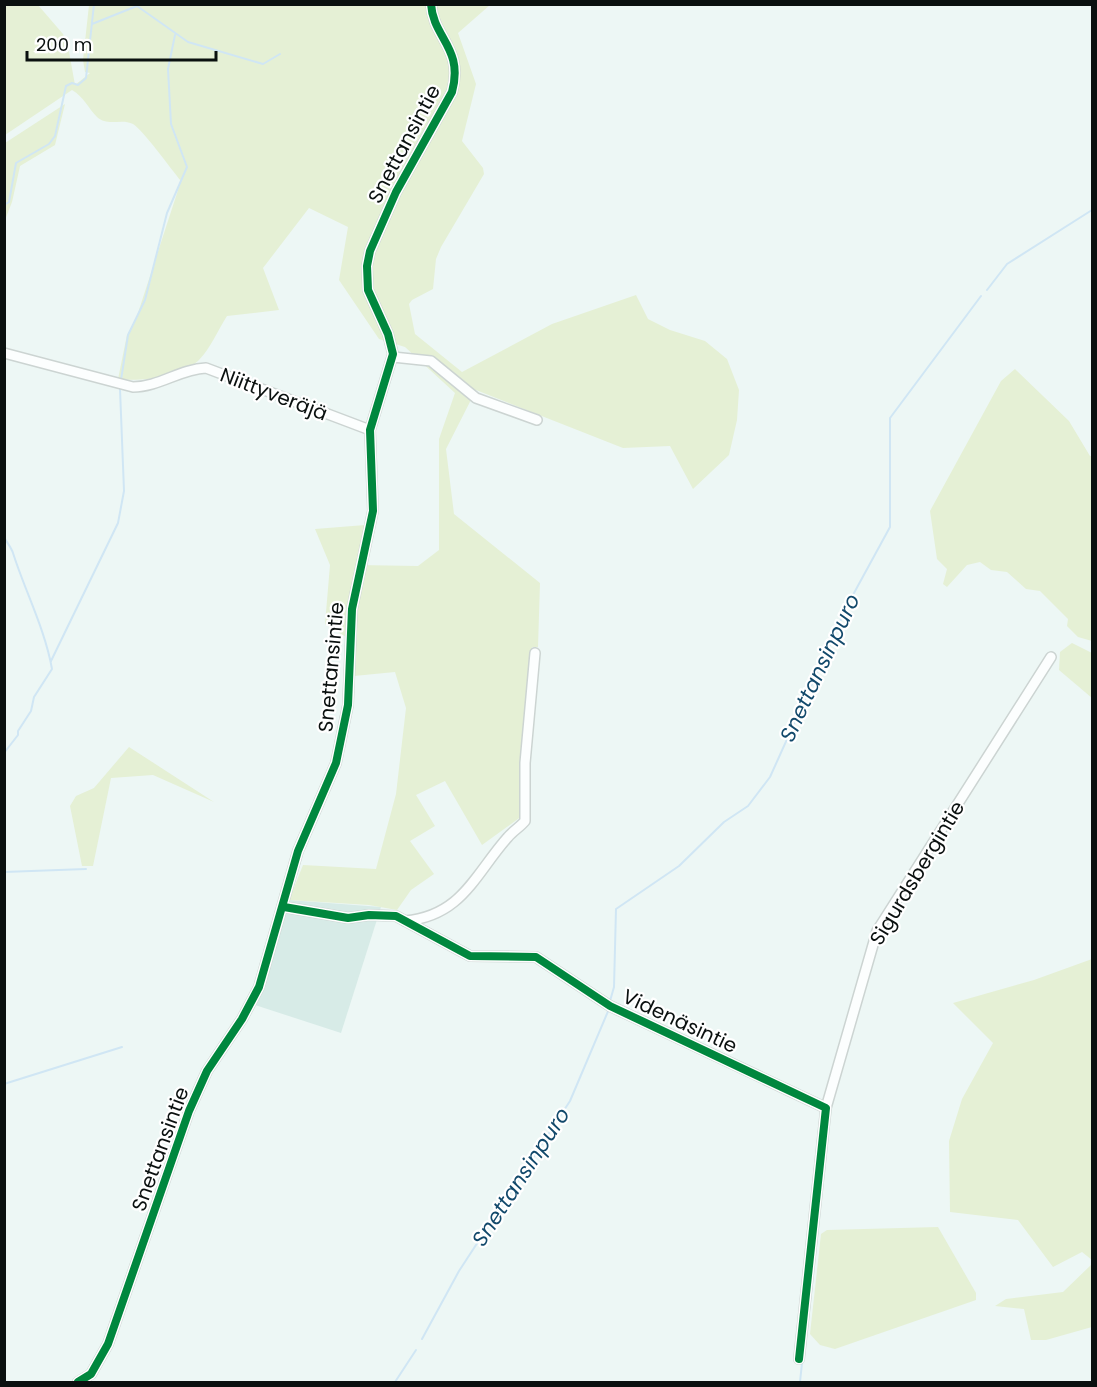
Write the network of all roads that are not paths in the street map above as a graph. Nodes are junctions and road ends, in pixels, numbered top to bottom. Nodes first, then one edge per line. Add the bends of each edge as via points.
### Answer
1 (430, 4) edge
2 (4, 353) edge
3 (393, 357) junction
4 (537, 420) dead end
5 (370, 430) junction
6 (535, 653) dead end
7 (1052, 657) dead end
8 (284, 907) junction
9 (405, 921) junction
10 (826, 1108) junction
11 (799, 1359) dead end
12 (78, 1383) edge

1 - 3 street, Snettansintie via 452,56 455,81 380,226 367,272 368,290 388,333
2 - 5 street, Niittyveräjä via 133,387 150,386 206,368
3 - 4 street via 430,361 476,398
3 - 5 street, Snettansintie
5 - 8 street, Snettansintie via 373,511 352,609 343,734 332,773 298,851
6 - 9 street via 525,763 525,821 456,901 424,919
7 - 10 street, Sigurdsbergintie via 877,931
8 - 9 street, Videnäsintie via 348,918 396,916
8 - 12 street, Snettansintie via 250,1005 207,1071 189,1111 108,1344 91,1374
9 - 10 street, Videnäsintie via 470,956 536,957 610,1006
10 - 11 street

